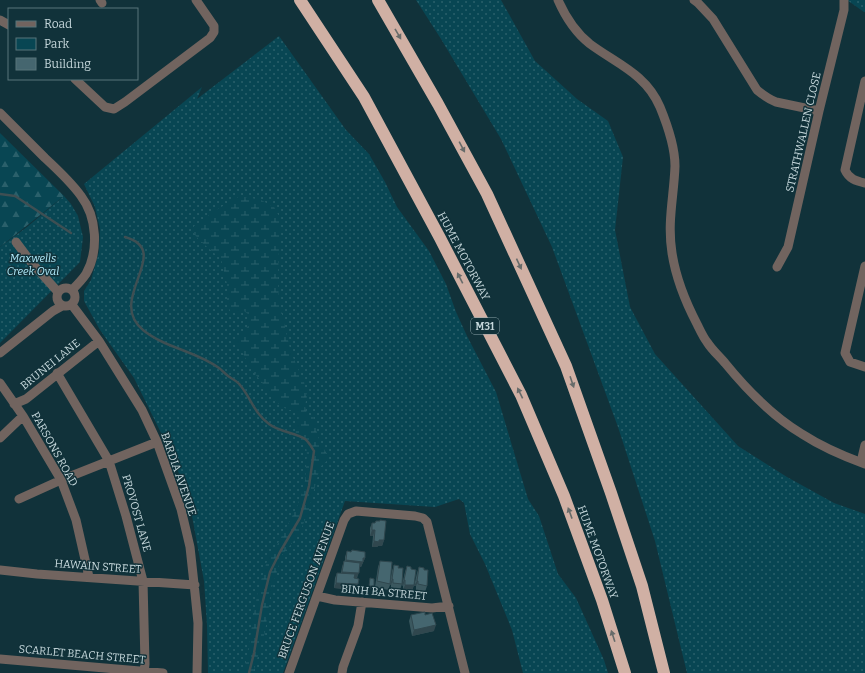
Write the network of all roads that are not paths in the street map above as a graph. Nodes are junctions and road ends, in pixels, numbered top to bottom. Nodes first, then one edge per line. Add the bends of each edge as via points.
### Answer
1 (196, 0) edge
2 (300, 0) edge
3 (378, 0) edge
4 (694, 0) edge
5 (844, 0) edge
6 (560, 1) edge
7 (76, 80) edge
8 (865, 81) edge
9 (819, 111) junction
10 (0, 113) edge
11 (865, 183) edge
12 (16, 242) dead end
13 (777, 266) dead end
14 (865, 266) edge
15 (72, 290) junction
16 (58, 292) junction
17 (72, 305) junction
18 (62, 306) junction
19 (99, 341) junction
20 (0, 353) edge
21 (865, 367) edge
22 (57, 373) junction
23 (0, 383) edge
24 (14, 404) junction
25 (23, 416) junction
26 (0, 438) edge
27 (157, 442) junction
28 (865, 445) edge
29 (110, 460) junction
30 (863, 463) edge
31 (61, 480) junction
32 (19, 499) dead end
33 (0, 570) edge
34 (89, 578) junction
35 (143, 581) junction
36 (194, 585) junction
37 (317, 596) junction
38 (362, 602) junction
39 (449, 606) junction
40 (0, 659) edge
41 (144, 672) edge
42 (162, 673) edge
43 (197, 673) edge
44 (289, 673) edge
45 (342, 673) edge
46 (465, 673) edge
47 (625, 673) edge
48 (664, 673) edge

1 - 7 street via 214,26 210,38 125,102 114,109 105,108
47 -> 2 highway, HUME MOTORWAY / M31 via 602,600 564,496 522,395 364,97
3 -> 48 highway via 487,194 566,366 642,586
4 - 9 street via 713,19 757,90 769,100
5 - 9 street, STRATHWALLEN CLOSE via 844,10
6 - 30 street via 564,14 588,43 641,79 660,107 674,150 670,226 672,253 686,303 707,342 775,415 819,444
8 - 11 street via 845,168 851,179
9 - 13 street, STRATHWALLEN CLOSE via 788,247
10 - 15 street via 67,179 88,207 94,229 92,259 86,273
12 - 16 street
14 - 21 street via 846,353 850,362
15 - 16 street via 63,288
15 - 17 street via 75,296
16 - 18 street via 56,297
17 - 18 street
17 - 19 street, BARDIA AVENUE
18 - 20 street via 53,310
19 - 22 street, BRUNEI LANE
19 - 27 street, BARDIA AVENUE via 142,410
22 - 24 street, BRUNEI LANE via 26,400
22 - 29 street, PROVOST LANE
23 - 24 street, PARSONS ROAD
24 - 25 street, PARSONS ROAD
25 - 26 street
25 - 31 street, PARSONS ROAD
27 - 29 street
27 - 36 street, BARDIA AVENUE via 181,509 190,547
28 - 30 street
29 - 31 street
29 - 35 street, PROVOST LANE
31 - 32 street
31 - 34 street, PARSONS ROAD via 76,520
33 - 34 street, HAWAIN STREET
34 - 35 street, HAWAIN STREET
35 - 36 street, HAWAIN STREET
35 - 41 street, PROVOST LANE
36 - 43 street, BARDIA AVENUE via 198,623
37 - 38 street, BINH BA STREET
37 - 39 street, BRUCE FERGUSON AVENUE via 344,520 348,514 356,511 425,519
37 - 44 street, BRUCE FERGUSON AVENUE
38 - 39 street, BINH BA STREET via 432,608
38 - 45 street via 358,626
39 - 46 street, BRUCE FERGUSON AVENUE
40 - 41 street, SCARLET BEACH STREET
41 - 42 street, SCARLET BEACH STREET

